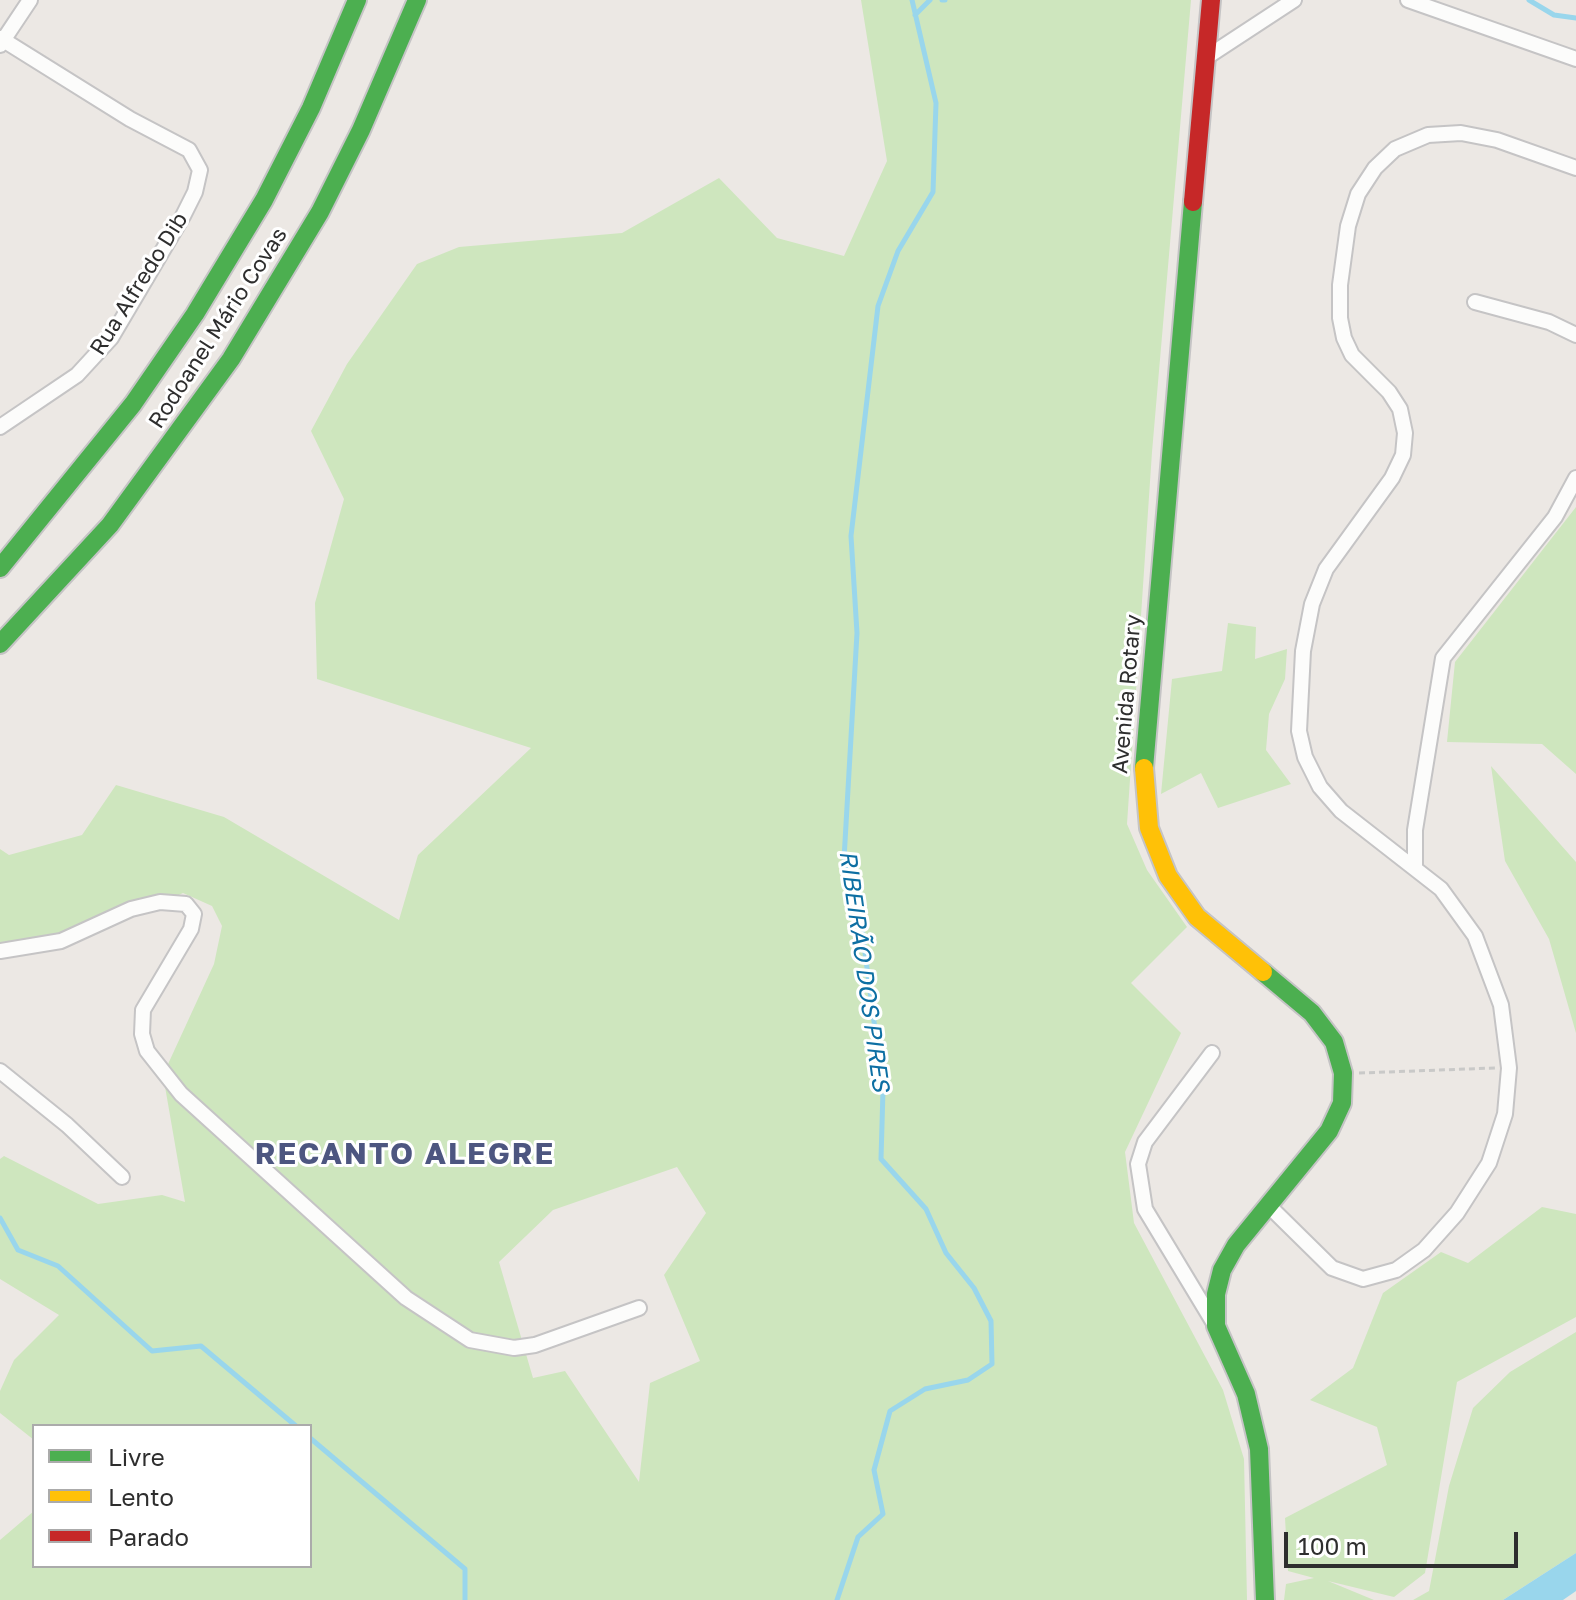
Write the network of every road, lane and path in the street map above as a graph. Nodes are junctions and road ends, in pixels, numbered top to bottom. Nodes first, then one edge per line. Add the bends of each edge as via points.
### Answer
1 (30, 0) edge
2 (357, 0) edge
3 (417, 0) edge
4 (1211, 0) edge
5 (1294, 0) edge
6 (1408, 0) edge
7 (1, 41) edge
8 (1207, 57) junction
9 (1576, 59) edge
10 (1576, 168) edge
11 (1475, 302) dead end
12 (1576, 335) edge
13 (0, 427) edge
14 (1576, 478) edge
15 (0, 568) edge
16 (0, 644) edge
17 (1415, 867) junction
18 (0, 951) edge
19 (1212, 1053) dead end
20 (1509, 1068) junction
21 (0, 1071) edge
22 (1343, 1073) junction
23 (122, 1177) dead end
24 (1269, 1206) junction
25 (639, 1308) dead end
26 (1216, 1326) junction
27 (1265, 1600) edge

1 - 7 street
2 - 15 main road, Rodoanel Mário Covas via 264,200 195,314 124,416
3 - 16 main road, Rodoanel Mário Covas via 320,212 231,359 110,525
4 - 8 main road, Avenida Rotary
5 - 8 street
6 - 9 street
7 - 13 street, Rua Alfredo Dib via 189,150 200,170 195,192 111,338 77,375
8 - 22 main road, Avenida Rotary via 1143,781 1147,813 1168,876 1197,917 1312,1013 1334,1042
10 - 17 street via 1497,140 1461,133 1428,135 1395,149 1375,168 1358,194 1348,226 1340,285 1344,338 1352,355 1400,409 1403,455 1326,569 1312,604 1303,651 1299,731 1320,787 1341,811
11 - 12 street
14 - 17 street via 1555,517 1443,658 1415,830
17 - 20 street via 1441,889 1475,936 1501,1005
18 - 25 street via 61,941 131,909 160,902 186,904 194,914 191,929 143,1010 151,1060 181,1094 406,1298 470,1340 514,1348
19 - 26 street via 1145,1142 1138,1164 1145,1209
20 - 22 path
20 - 24 street via 1505,1114 1489,1163 1457,1213 1424,1250 1396,1270 1363,1279 1332,1268
21 - 23 street
22 - 24 main road, Avenida Rotary via 1342,1103 1329,1131
24 - 26 main road, Avenida Rotary via 1222,1270
26 - 27 main road via 1253,1417 1263,1497

